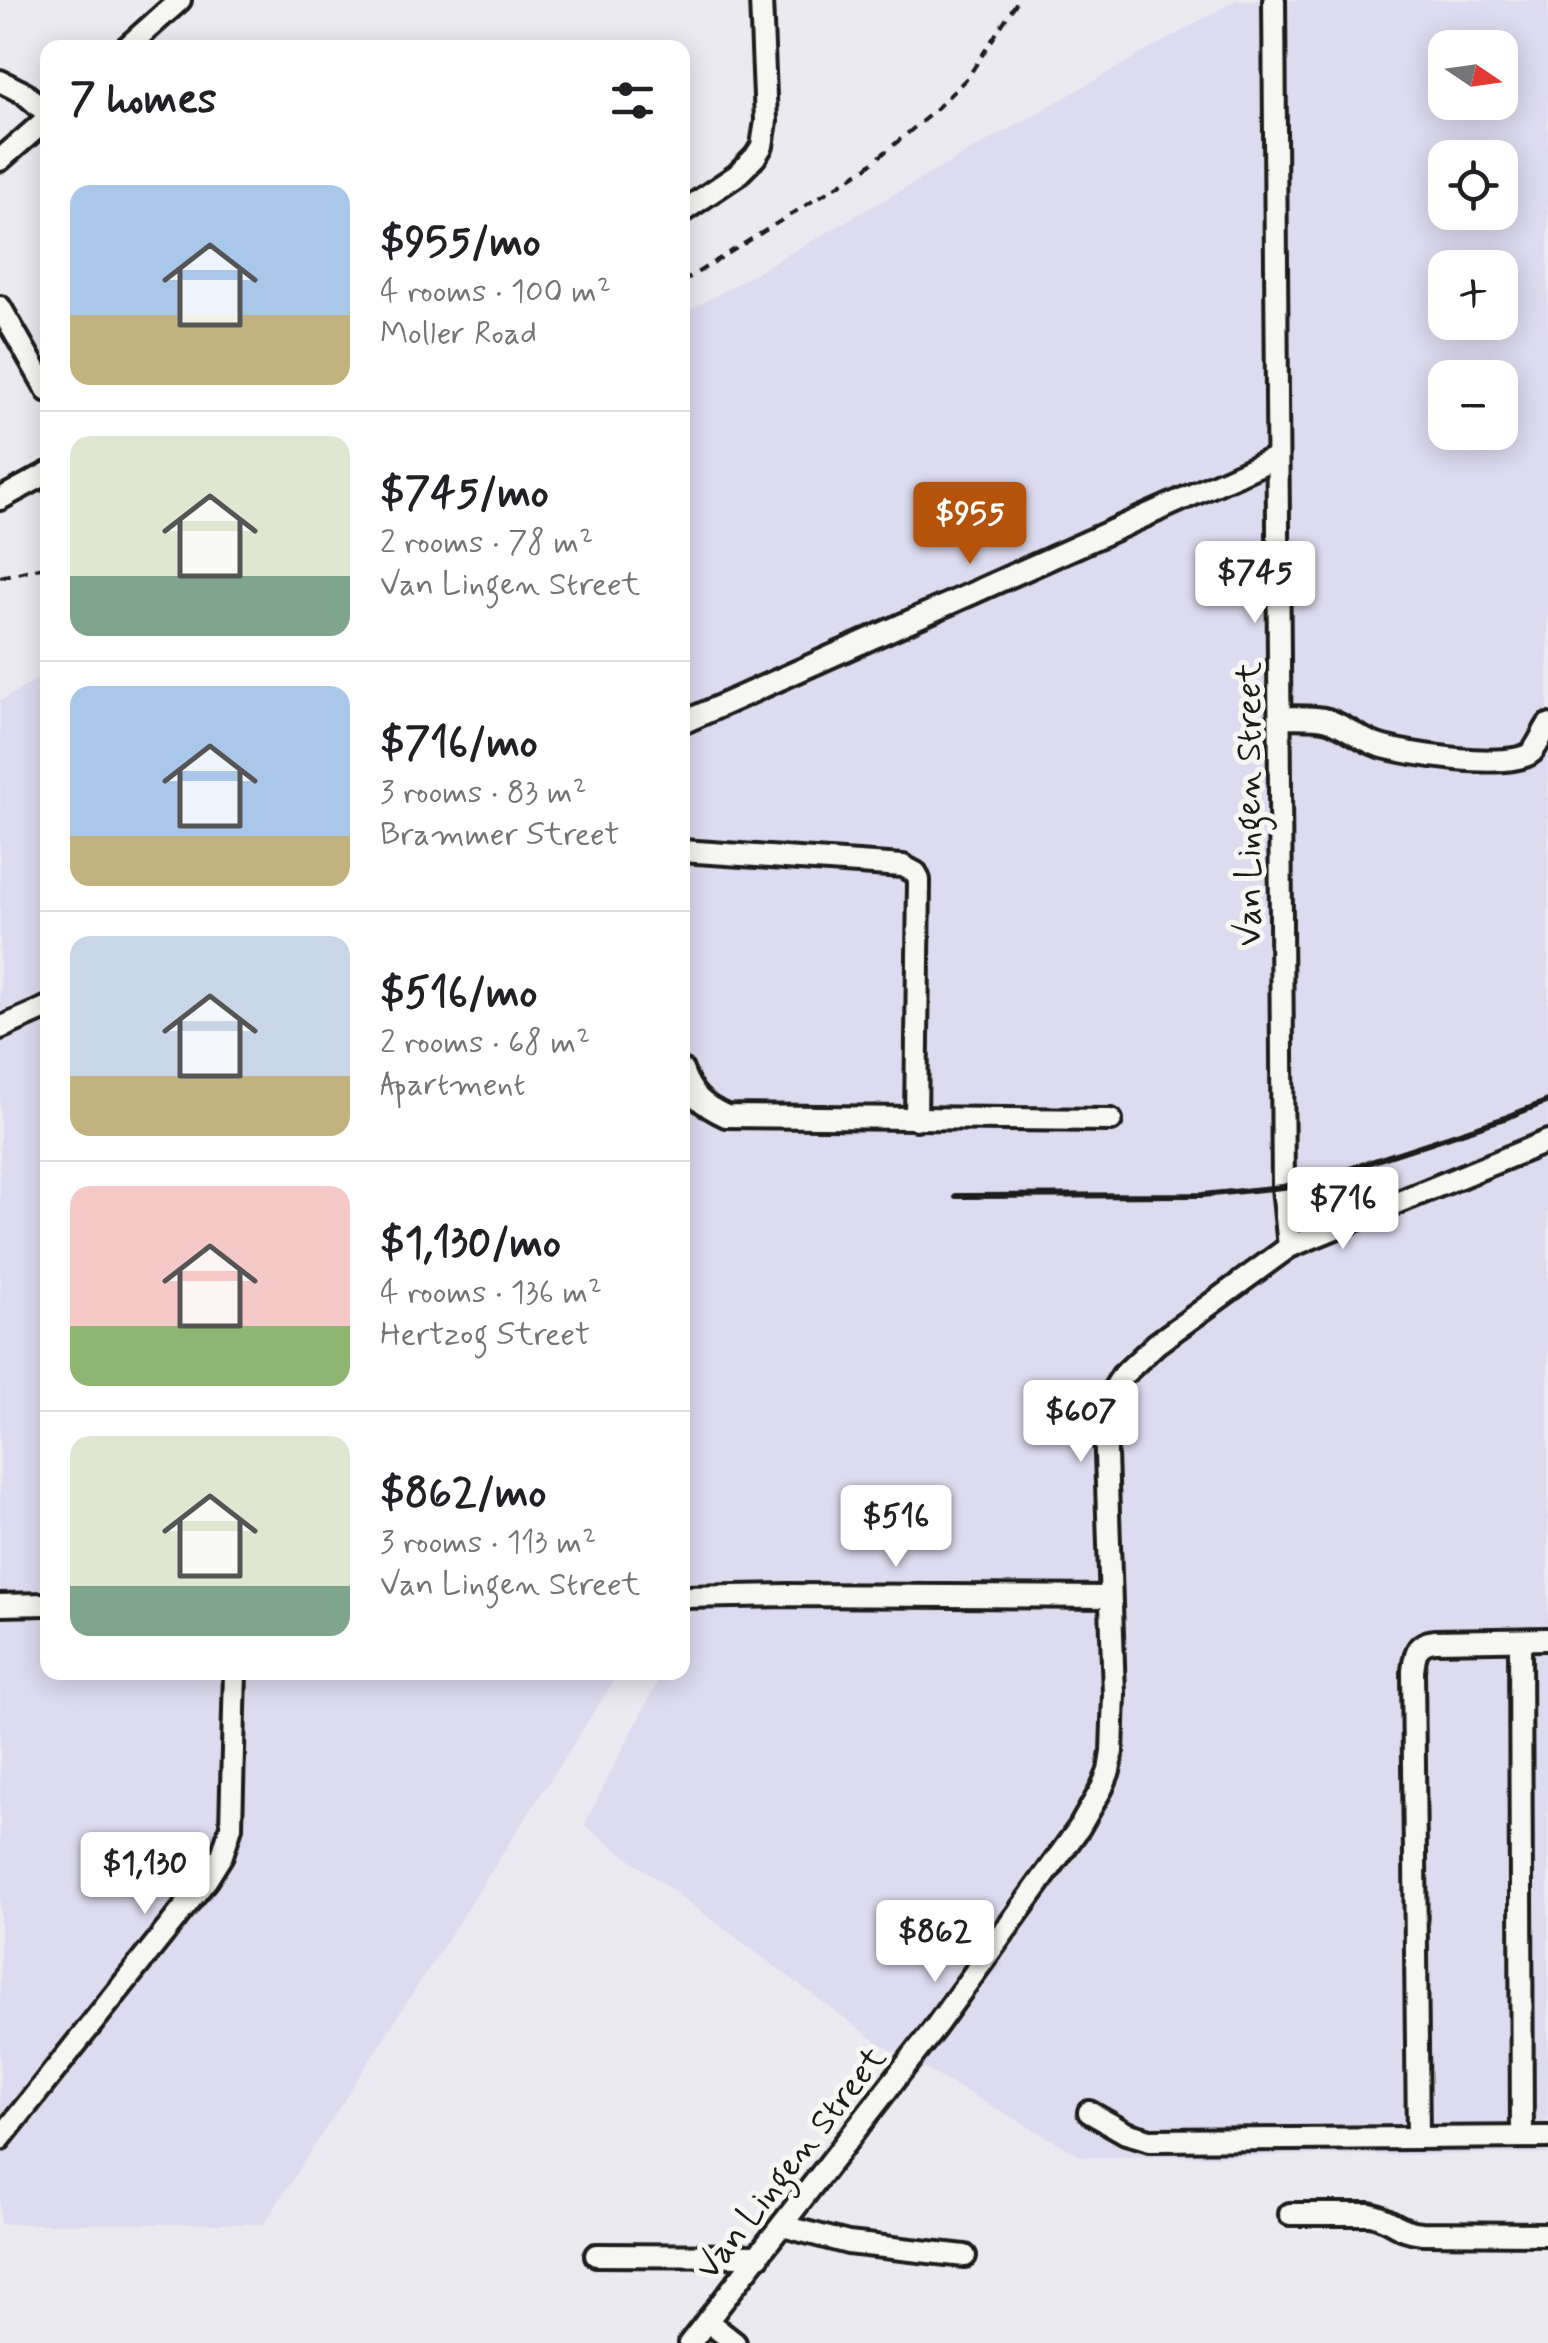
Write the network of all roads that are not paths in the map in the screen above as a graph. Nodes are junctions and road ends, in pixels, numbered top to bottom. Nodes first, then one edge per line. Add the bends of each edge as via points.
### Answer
1 (180, 0) edge
2 (761, 0) edge
3 (1274, 0) edge
4 (135, 40) edge
5 (0, 81) edge
6 (40, 108) edge
7 (40, 123) edge
8 (0, 160) edge
9 (690, 207) edge
10 (0, 307) edge
11 (40, 377) edge
12 (1277, 457) junction
13 (40, 476) edge
14 (0, 499) edge
15 (1281, 716) junction
16 (690, 719) edge
17 (1548, 724) edge
18 (690, 852) edge
19 (40, 1011) edge
20 (0, 1028) edge
21 (690, 1088) edge
22 (916, 1119) junction
23 (1111, 1120) dead end
24 (1548, 1140) edge
25 (1288, 1247) junction
26 (690, 1597) edge
27 (1110, 1597) junction
28 (0, 1604) edge
29 (40, 1604) edge
30 (1548, 1639) edge
31 (1520, 1640) junction
32 (235, 1680) edge
33 (1089, 2112) dead end
34 (1522, 2137) junction
35 (1548, 2137) edge
36 (0, 2138) edge
37 (1418, 2138) junction
38 (1290, 2214) dead end
39 (783, 2226) junction
40 (1548, 2234) edge
41 (596, 2254) dead end
42 (759, 2256) junction
43 (965, 2256) dead end
44 (707, 2321) junction
45 (690, 2343) edge
46 (735, 2343) edge

1 - 4 street
2 - 9 street via 762,146 737,175
3 - 12 street, Van Lingen Street
5 - 6 street
7 - 8 street
10 - 11 street
12 - 15 street, Van Lingen Street
12 - 16 street
13 - 14 street
15 - 17 street via 1328,720 1399,752 1506,760 1532,752
15 - 25 street, Van Lingen Street
18 - 22 street via 903,866 916,873
19 - 20 street
21 - 22 street via 726,1116
22 - 23 street
24 - 25 street, Van Lingen Street
25 - 27 street, Van Lingen Street via 1156,1344 1114,1389 1105,1424
26 - 27 street
27 - 39 street, Van Lingen Street via 1114,1725 1102,1788 934,2030
28 - 29 street
30 - 31 street
31 - 34 street
31 - 37 street via 1426,1642 1416,1652
32 - 36 street via 233,1809 222,1855
33 - 37 street via 1150,2140
34 - 35 street
34 - 37 street
38 - 40 street via 1370,2214 1406,2232
39 - 42 street, Van Lingen Street
39 - 43 street via 848,2243
41 - 42 street
42 - 44 street, Van Lingen Street
44 - 45 street, Van Lingen Street
44 - 46 street

